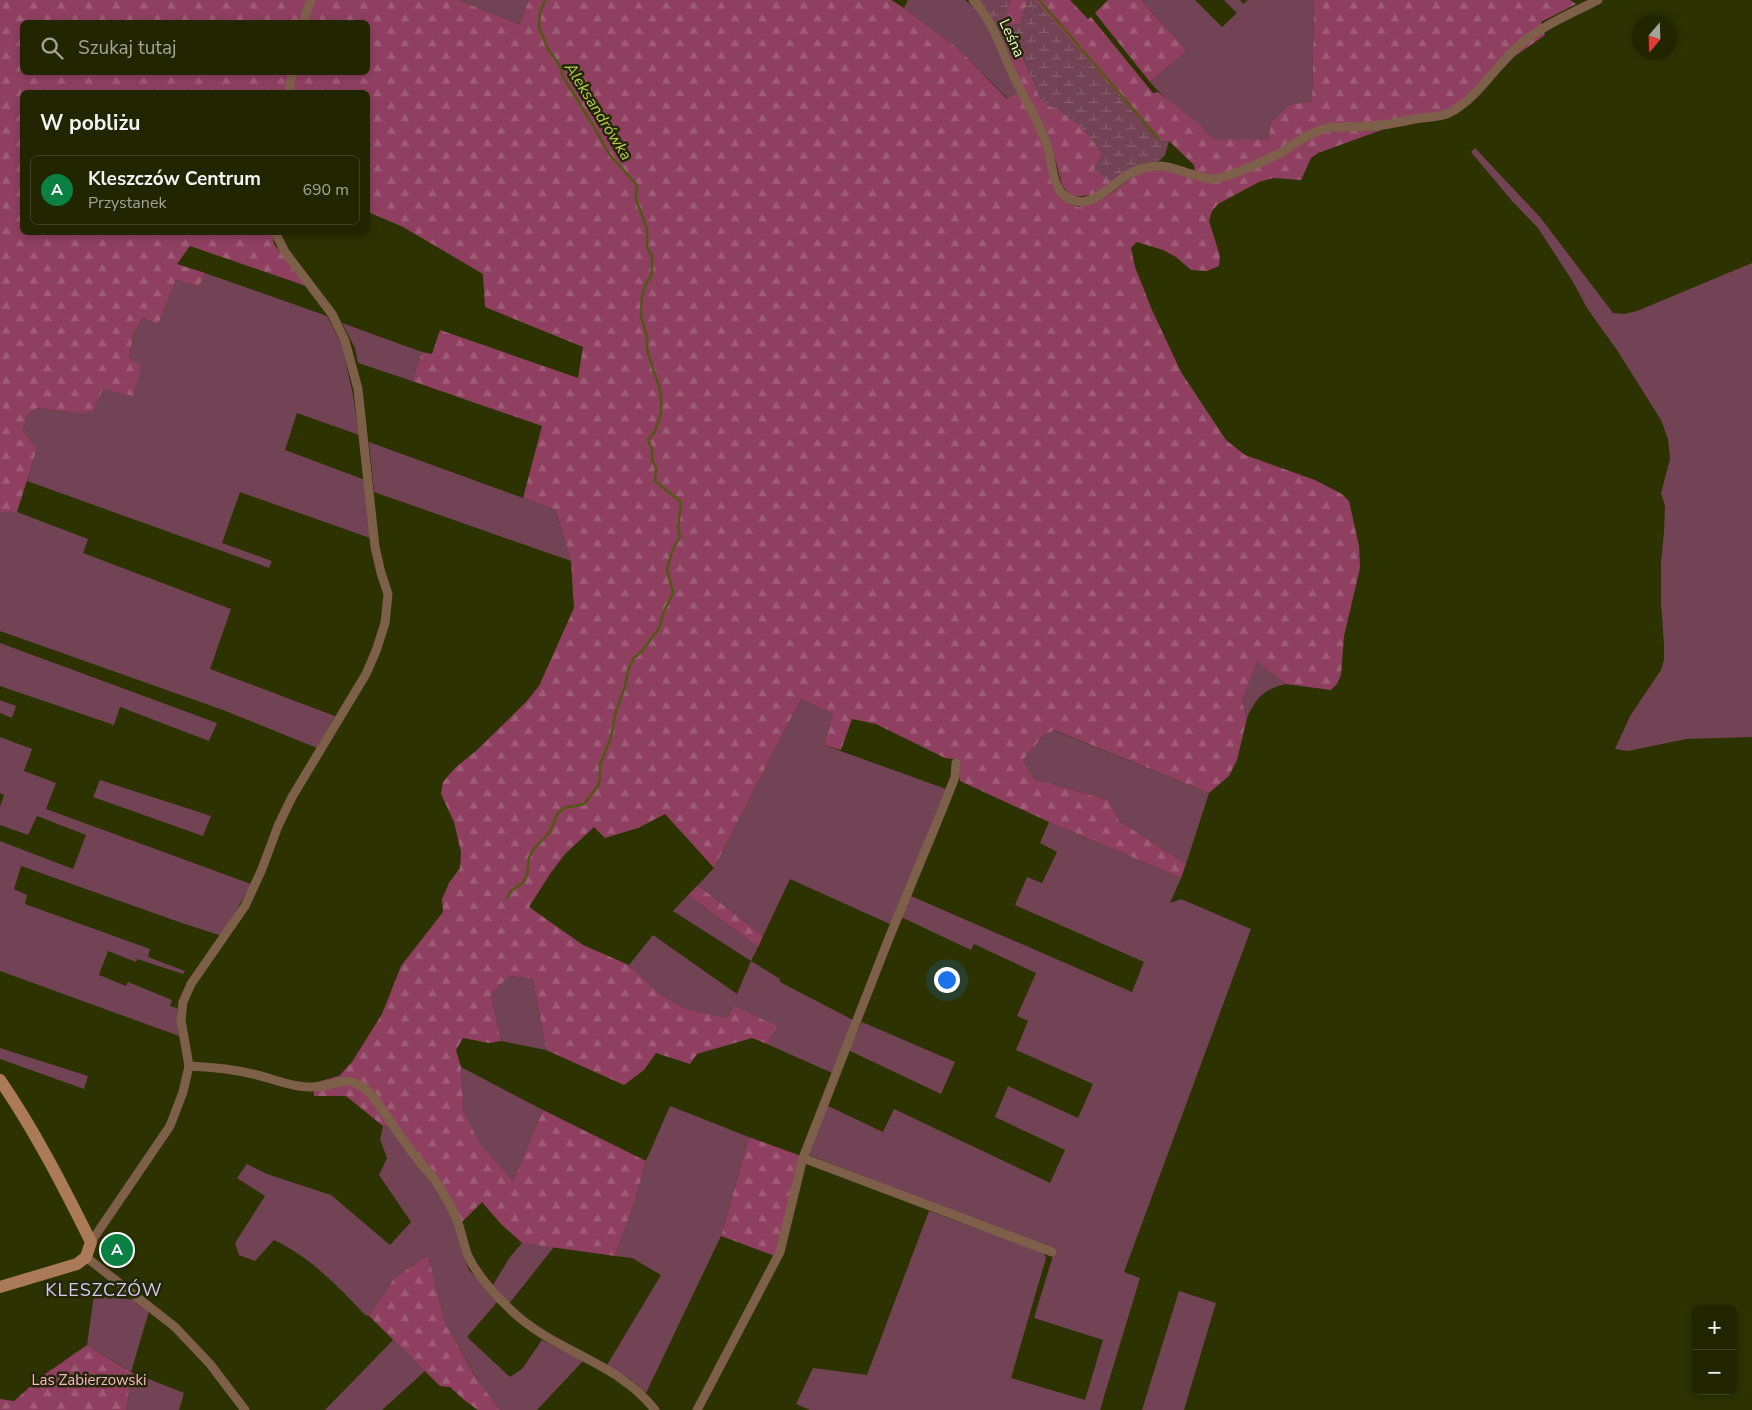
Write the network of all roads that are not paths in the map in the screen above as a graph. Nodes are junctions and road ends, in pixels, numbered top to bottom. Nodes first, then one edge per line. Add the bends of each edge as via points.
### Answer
1 (311, 0) edge
2 (973, 0) edge
3 (1598, 0) edge
4 (304, 20) edge
5 (292, 75) edge
6 (289, 90) edge
7 (276, 235) edge
8 (956, 764) dead end
9 (189, 1066) junction
10 (0, 1080) edge
11 (803, 1158) junction
12 (91, 1242) junction
13 (1052, 1252) dead end
14 (86, 1257) junction
15 (0, 1287) edge
16 (245, 1410) edge
17 (654, 1410) edge
18 (697, 1410) edge

1 - 4 street
2 - 3 street, Leśna via 984,11 1036,117 1048,146 1056,186 1071,200 1082,201 1105,193 1130,172 1147,166 1166,165 1209,179 1228,175 1279,153 1306,135 1324,128 1372,126 1446,114 1468,100 1532,34
5 - 6 street
7 - 9 street via 285,252 332,314 345,341 358,389 375,548 388,594 385,623 366,674 292,797 245,906 191,984 183,1002 182,1020
8 - 11 street via 942,810
9 - 12 street via 170,1126
9 - 17 street via 226,1068 301,1087 349,1080 366,1088 436,1181 459,1224 468,1255 496,1295 536,1332 626,1381
10 - 12 street via 58,1176
11 - 13 street
11 - 18 street via 780,1252
12 - 14 street
14 - 15 street via 70,1267
14 - 16 street via 175,1327 210,1364

